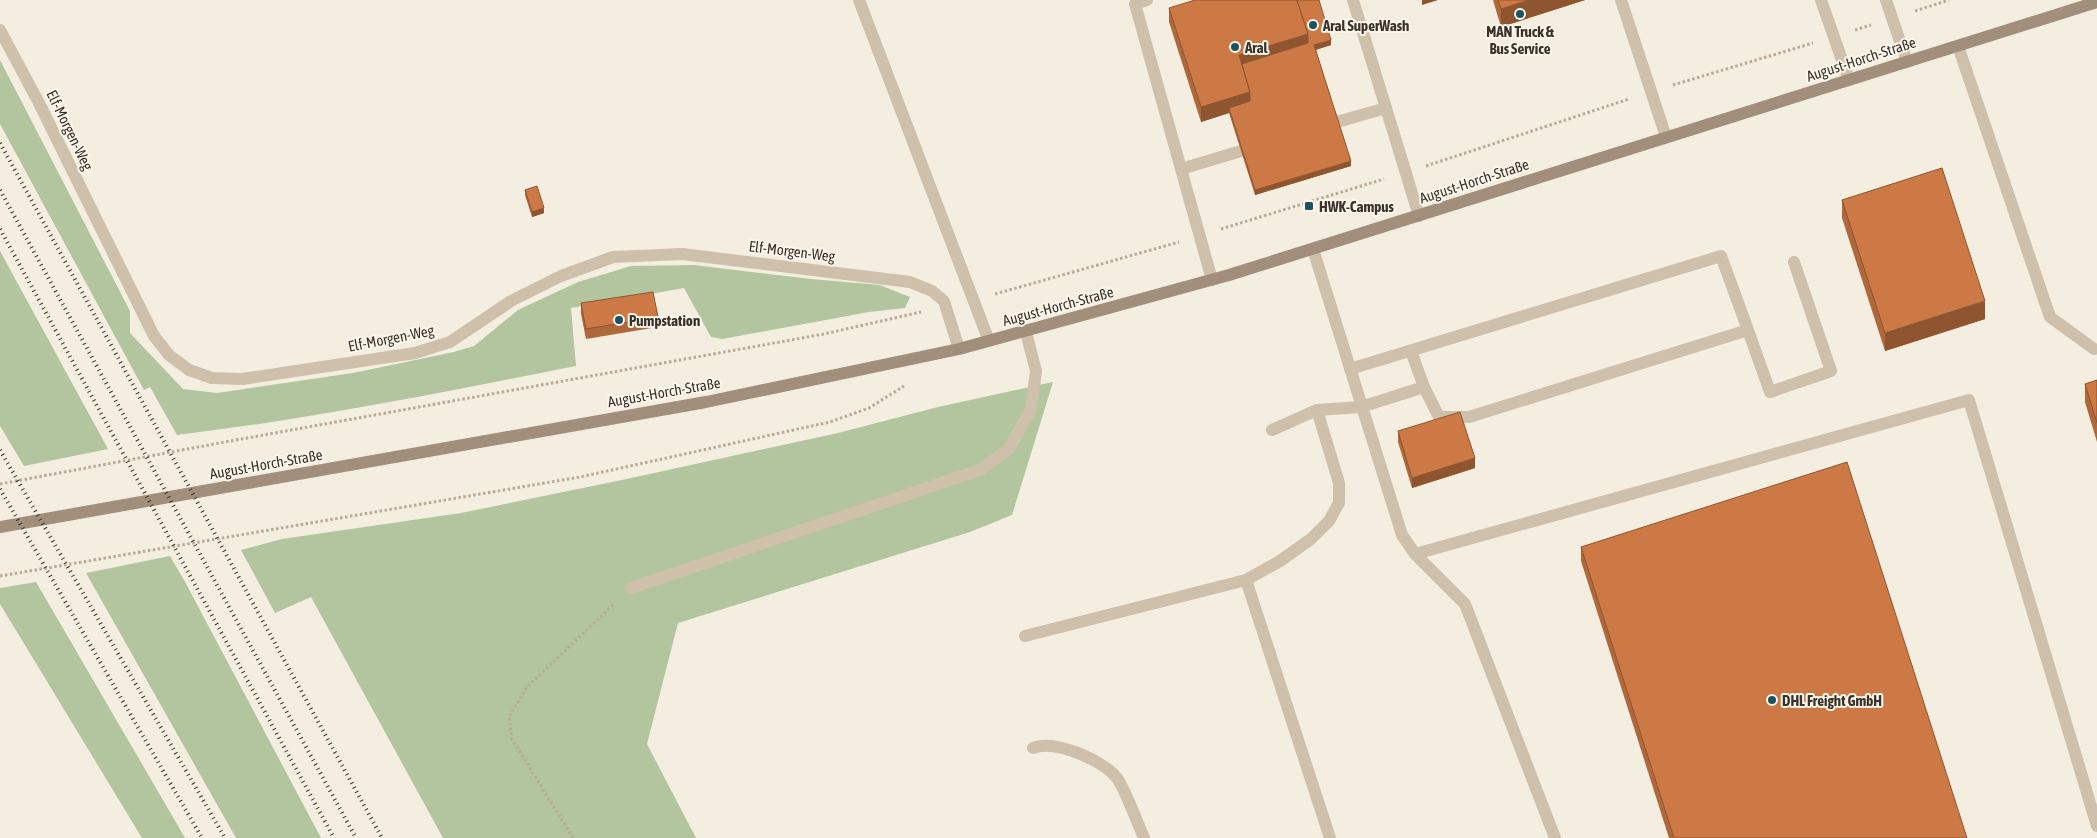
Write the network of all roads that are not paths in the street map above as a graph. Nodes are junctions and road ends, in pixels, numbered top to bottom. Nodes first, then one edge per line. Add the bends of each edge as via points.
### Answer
1 (858, 0) edge
2 (1147, 0) edge
3 (1353, 0) edge
4 (1621, 0) edge
5 (1822, 0) edge
6 (1886, 0) edge
7 (2097, 2) edge
8 (0, 30) edge
9 (1958, 46) junction
10 (1907, 62) junction
11 (1848, 80) junction
12 (1386, 108) junction
13 (1337, 122) edge
14 (1666, 138) junction
15 (1241, 151) edge
16 (1181, 169) junction
17 (1419, 216) junction
18 (1313, 249) junction
19 (1794, 262) dead end
20 (1212, 280) junction
21 (1748, 330) junction
22 (1026, 332) junction
23 (989, 341) junction
24 (959, 349) junction
25 (2094, 349) dead end
26 (1411, 351) junction
27 (1350, 370) junction
28 (1424, 387) junction
29 (1361, 407) junction
30 (1317, 410) junction
31 (1272, 430) dead end
32 (0, 528) edge
33 (1415, 554) junction
34 (1246, 580) junction
35 (631, 588) road end
36 (1025, 636) dead end
37 (1033, 748) dead end
38 (2097, 826) edge
39 (1144, 838) edge
40 (1330, 838) edge
41 (1554, 838) edge

1 - 23 lane
2 - 16 lane via 1135,4
3 - 12 lane
4 - 14 lane
5 - 11 lane
6 - 10 lane
7 - 9 main road, August-Horch-Straße
8 - 24 lane, Elf-Morgen-Weg via 154,336 169,355 189,370 212,378 242,379 415,353 450,342 512,302 561,276 613,257 682,254 910,282 932,291 944,301
9 - 10 main road, August-Horch-Straße
9 - 25 lane via 2050,316
10 - 11 main road, August-Horch-Straße
11 - 14 main road, August-Horch-Straße
12 - 13 lane
12 - 17 lane
14 - 17 main road, August-Horch-Straße
15 - 16 lane
16 - 20 lane
17 - 18 main road, August-Horch-Straße
18 - 20 main road, August-Horch-Straße
18 - 27 lane
19 - 21 lane via 1831,371 1770,392
20 - 22 main road, August-Horch-Straße
21 - 26 lane via 1721,256
21 - 28 lane via 1469,417 1439,417
22 - 23 main road, August-Horch-Straße
22 - 35 lane via 1036,371 1031,408 1010,449 980,470
23 - 24 main road, August-Horch-Straße
24 - 32 main road, August-Horch-Straße via 706,402
26 - 27 lane
26 - 28 lane
27 - 29 lane
28 - 29 lane
29 - 30 lane
29 - 33 lane via 1402,535
30 - 31 lane
30 - 34 lane via 1339,483 1339,503 1329,521 1311,539
33 - 38 lane via 1969,400
33 - 41 lane via 1465,604
34 - 36 lane
34 - 40 lane
37 - 39 lane via 1063,747 1109,771 1117,779

